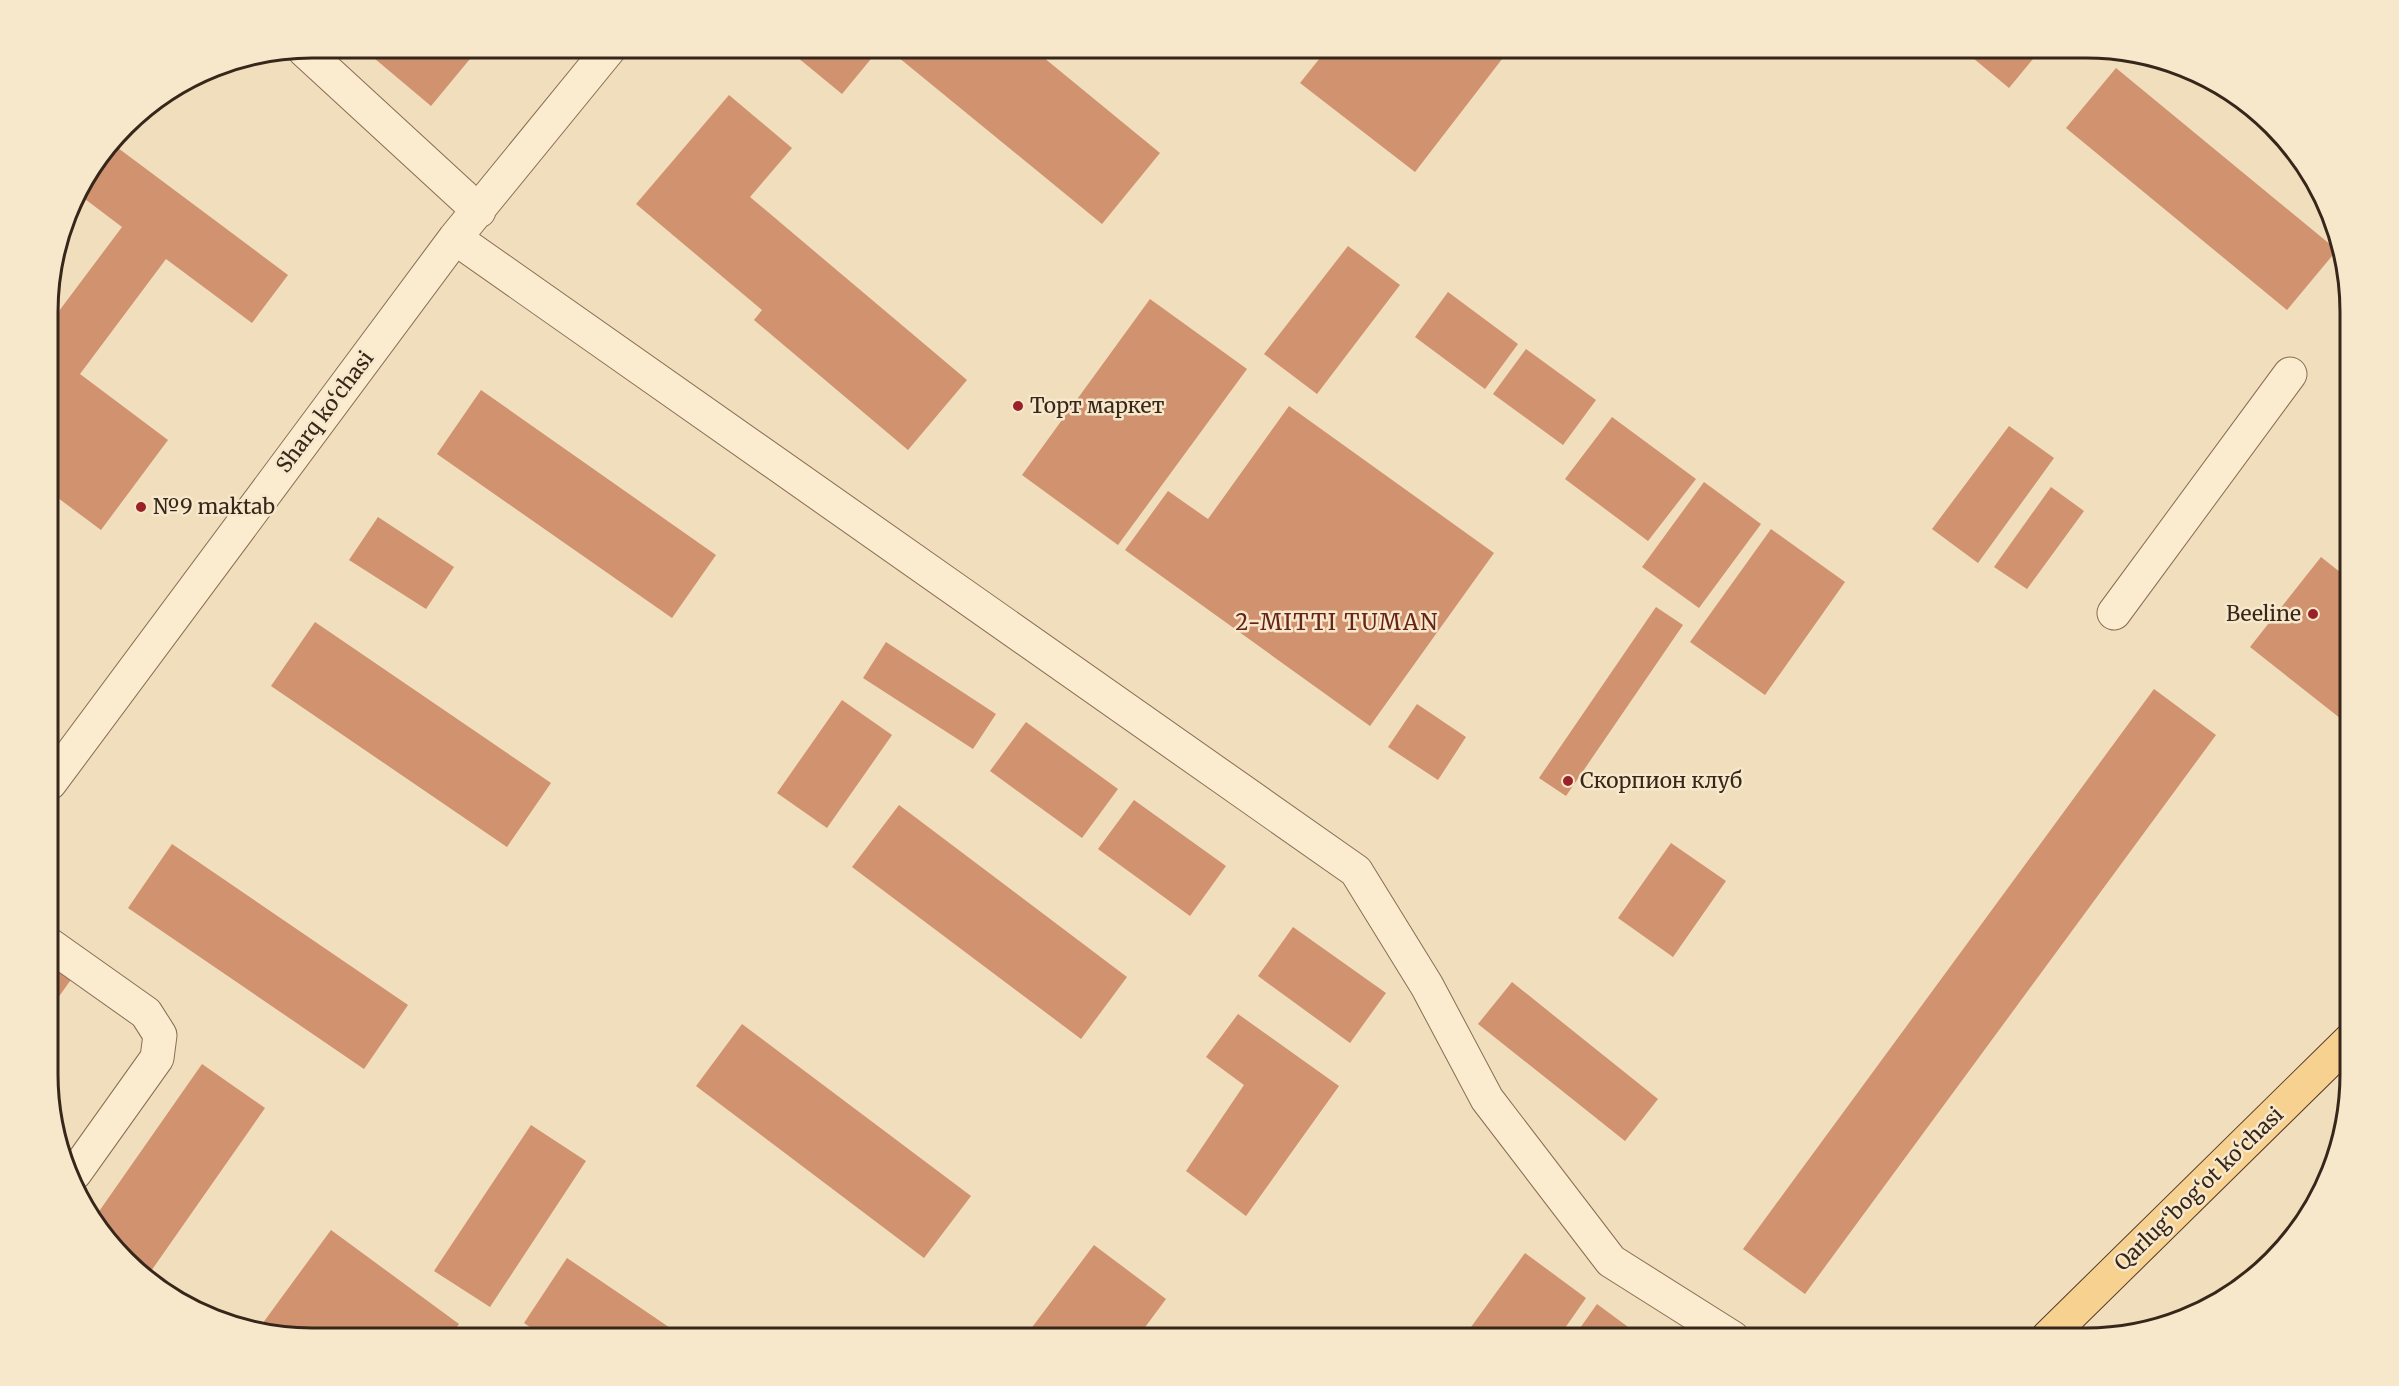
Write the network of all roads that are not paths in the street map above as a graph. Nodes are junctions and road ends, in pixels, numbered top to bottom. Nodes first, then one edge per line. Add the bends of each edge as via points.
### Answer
1 (313, 58) edge
2 (602, 58) edge
3 (479, 211) junction
4 (455, 238) junction
5 (2290, 374) dead end
6 (2114, 613) dead end
7 (58, 772) edge
8 (58, 951) edge
9 (2340, 1050) edge
10 (77, 1170) edge
11 (1697, 1328) edge
12 (2057, 1328) edge

1 - 3 street
2 - 3 street, Sharq ko‘chasi
3 - 4 street, Sharq ko‘chasi
4 - 7 street, Sharq ko‘chasi
4 - 11 street via 1356,871 1427,986 1487,1099 1611,1261
5 - 6 street
8 - 10 street via 146,1013 160,1035 157,1059
9 - 12 main road, Qarlug‘bog‘ot ko‘chasi

